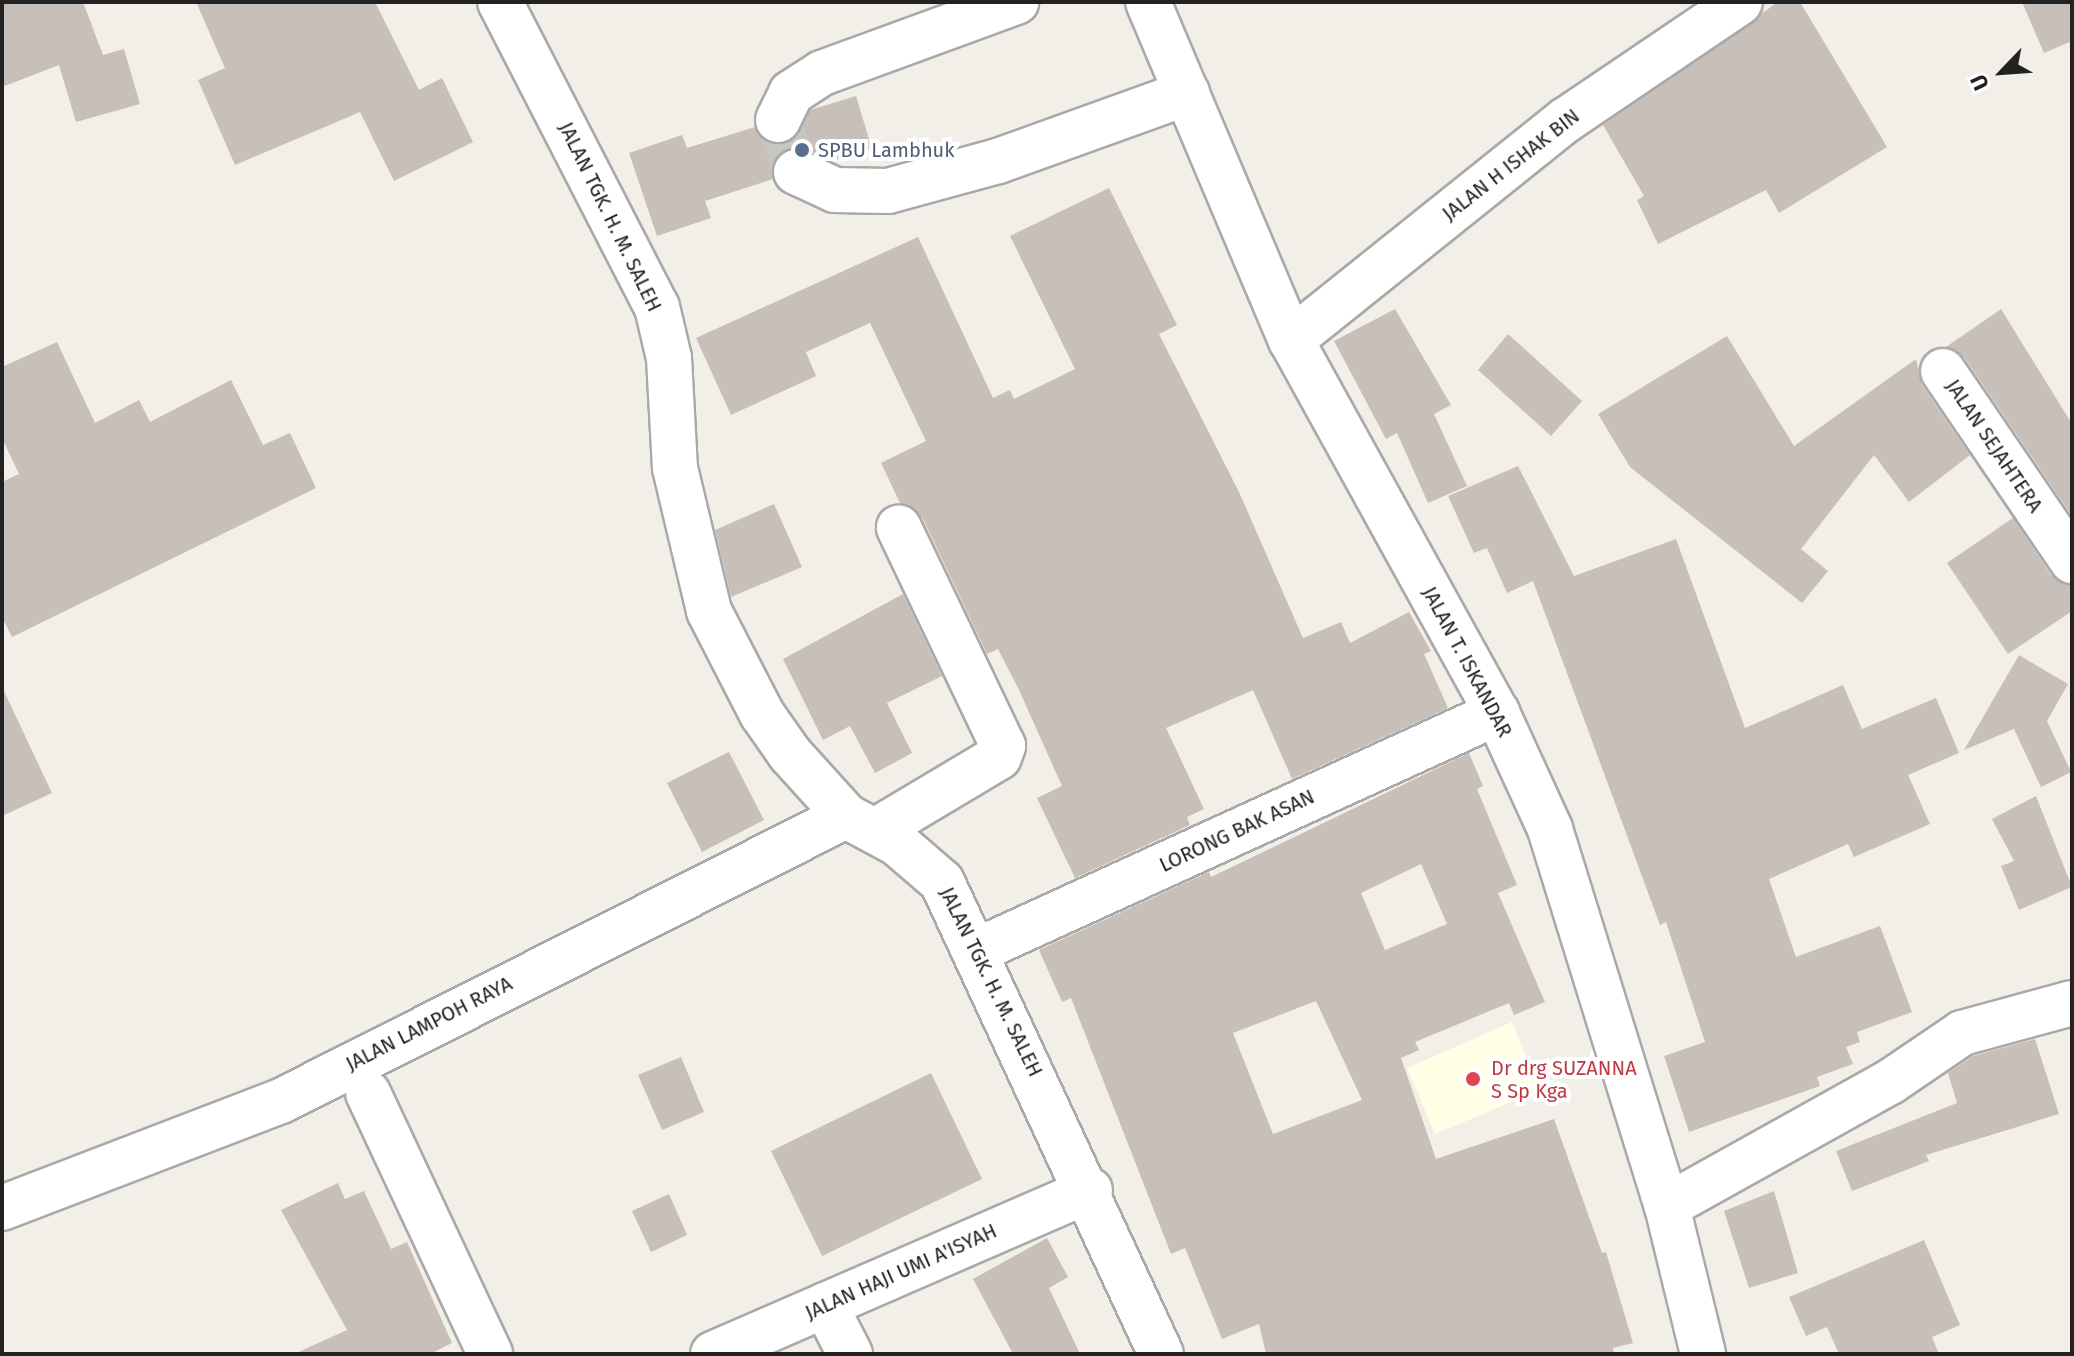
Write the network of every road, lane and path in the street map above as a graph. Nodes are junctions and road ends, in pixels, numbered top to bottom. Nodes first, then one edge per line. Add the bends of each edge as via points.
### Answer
1 (500, 2) edge
2 (1016, 2) edge
3 (1148, 2) edge
4 (1740, 2) edge
5 (1187, 93) junction
6 (778, 120) dead end
7 (796, 172) dead end
8 (1291, 340) junction
9 (1943, 371) dead end
10 (899, 528) dead end
11 (2072, 561) edge
12 (1497, 713) junction
13 (861, 824) junction
14 (978, 950) junction
15 (2072, 1003) edge
16 (368, 1093) dead end
17 (1090, 1190) junction
18 (1667, 1206) junction
19 (2, 1208) edge
20 (825, 1305) junction
21 (490, 1354) edge
22 (713, 1354) edge
23 (850, 1354) edge
24 (1161, 1354) edge
25 (1703, 1354) edge

1 - 13 street, JALAN TGK. H. M. SALEH via 657,307 669,358 675,468 709,611 762,714
2 - 6 street via 822,73 791,93
3 - 5 street, JALAN T. ISKANDAR
4 - 8 street, JALAN H ISHAK BIN via 1566,120
5 - 7 street via 998,161 888,191 835,190
5 - 8 street, JALAN T. ISKANDAR
8 - 12 street, JALAN T. ISKANDAR
9 - 11 street, JALAN SEJAHTERA
10 - 13 street, JALAN LAMPOH RAYA via 1003,746 999,757
12 - 14 street, LORONG BAK ASAN
12 - 18 street, JALAN T. ISKANDAR via 1550,829
13 - 14 street, JALAN TGK. H. M. SALEH via 942,882
13 - 19 street, JALAN LAMPOH RAYA via 281,1101
14 - 17 street, JALAN TGK. H. M. SALEH
15 - 18 street via 1962,1033 1890,1082
16 - 21 street
17 - 20 street, JALAN HAJI UMI A'ISYAH
17 - 24 street, JALAN TGK. H. M. SALEH
18 - 25 street, JALAN T. ISKANDAR
20 - 22 street, JALAN HAJI UMI A'ISYAH
20 - 23 street

